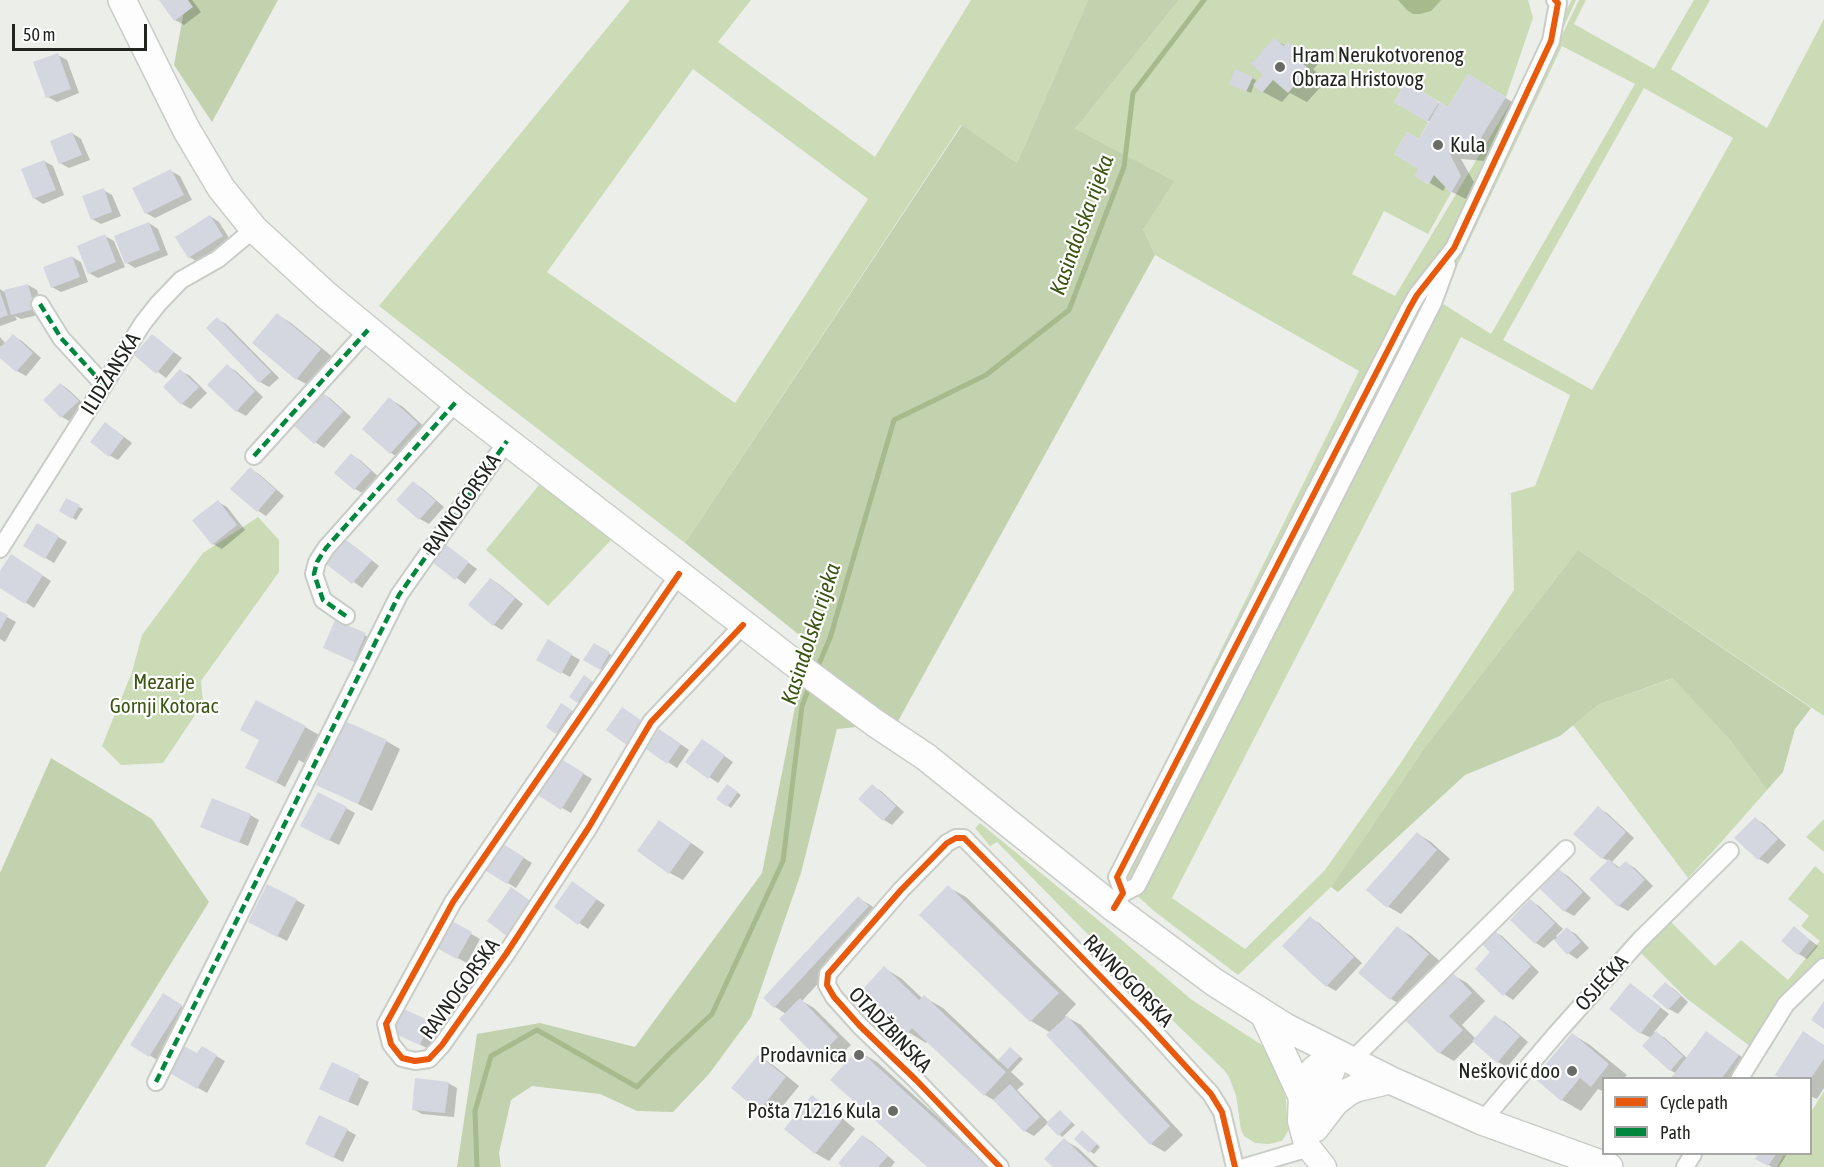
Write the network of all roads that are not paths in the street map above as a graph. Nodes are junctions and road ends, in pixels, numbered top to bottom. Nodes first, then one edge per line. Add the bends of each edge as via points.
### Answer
1 (123, 0) edge
2 (1555, 0) edge
3 (254, 229) junction
4 (40, 304) dead end
5 (368, 330) junction
6 (104, 385) junction
7 (456, 402) junction
8 (507, 441) junction
9 (254, 456) dead end
10 (0, 549) edge
11 (679, 574) junction
12 (346, 616) dead end
13 (743, 625) junction
14 (964, 838) joint
15 (1566, 849) dead end
16 (1730, 851) dead end
17 (1119, 900) junction
18 (1824, 968) edge
19 (1264, 1014) junction
20 (1345, 1058) junction
21 (1741, 1077) edge
22 (1390, 1080) junction
23 (156, 1082) dead end
24 (1301, 1094) junction
25 (1482, 1121) junction
26 (1316, 1148) edge
27 (1000, 1167) edge
28 (1235, 1167) edge
29 (1245, 1167) edge
30 (1609, 1167) edge

1 - 3 main road, RAVNOGORSKA via 186,129 221,188
2 - 17 street via 1558,3 1551,41 1454,248 1409,309 1117,877
3 - 5 main road, RAVNOGORSKA
3 - 6 street, ILIDŽANSKA via 218,259 181,280 143,323
4 - 6 street via 61,338
5 - 7 main road, RAVNOGORSKA
5 - 9 street
6 - 10 street, ILIDŽANSKA
7 - 8 main road, RAVNOGORSKA
7 - 12 street via 317,562 314,574 323,600
8 - 11 main road, RAVNOGORSKA
8 - 23 street, RAVNOGORSKA via 399,595
11 - 13 main road, RAVNOGORSKA
11 - 13 street, RAVNOGORSKA via 453,902 386,1024 391,1044 402,1058 429,1059 442,1045 590,827 651,722
13 - 17 main road, RAVNOGORSKA
14 - 27 street, OTADŽBINSKA via 950,840 901,890 828,974 827,985 860,1026
14 - 28 street, RAVNOGORSKA via 1211,1094 1222,1112
15 - 20 street
16 - 25 street, OSJEČKA via 1640,939
17 - 19 main road, RAVNOGORSKA via 1214,982
18 - 21 street via 1786,1004
19 - 20 main road, RAVNOGORSKA
19 - 24 main road
20 - 22 main road, RAVNOGORSKA
20 - 24 main road via 1322,1062 1313,1069
20 - 26 main road via 1328,1083
22 - 25 main road, RAVNOGORSKA
22 - 26 main road via 1356,1088 1335,1102
24 - 26 main road via 1300,1121
25 - 30 main road, RAVNOGORSKA
26 - 29 street

